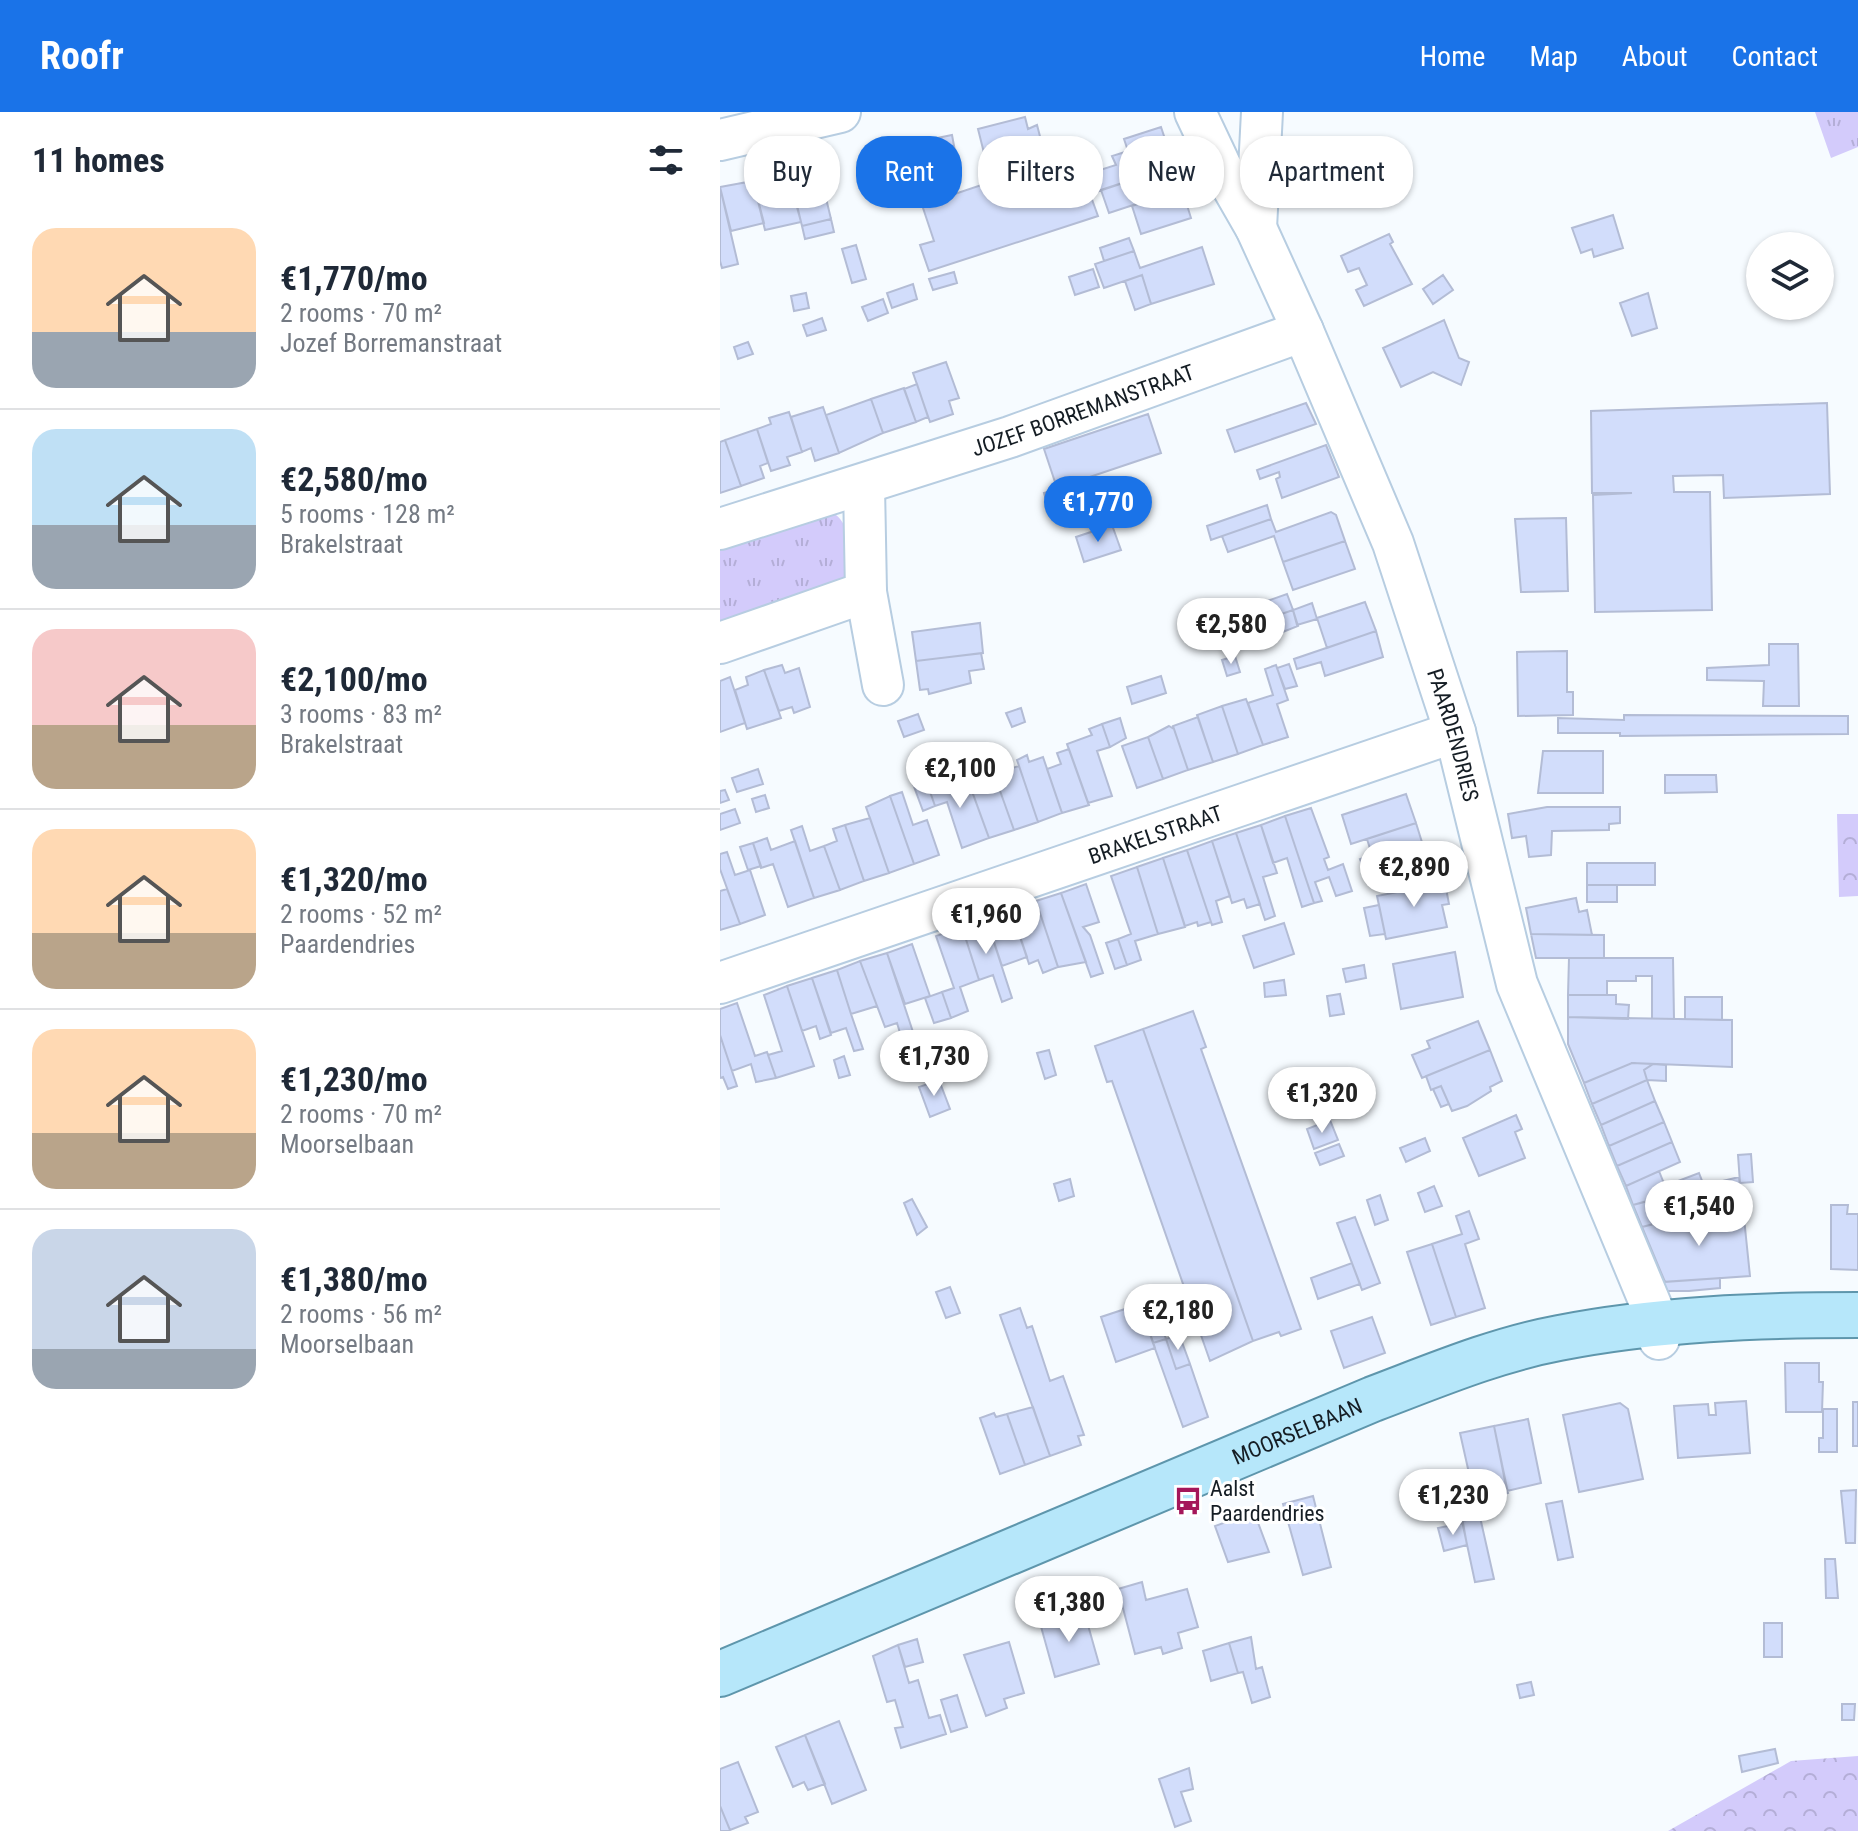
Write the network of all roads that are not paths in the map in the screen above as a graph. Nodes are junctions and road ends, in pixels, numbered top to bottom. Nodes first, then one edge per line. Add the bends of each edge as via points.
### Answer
1 (840, 112) edge
2 (1195, 112) edge
3 (1262, 112) edge
4 (720, 140) edge
5 (1256, 228) junction
6 (1303, 331) junction
7 (864, 486) junction
8 (720, 529) edge
9 (866, 592) junction
10 (720, 643) edge
11 (883, 685) dead end
12 (1455, 732) junction
13 (720, 983) edge
14 (1858, 1315) edge
15 (1658, 1332) junction
16 (720, 1674) edge

1 - 4 street
2 - 5 street, PAARDENDRIES
3 - 5 street, PAARDENDRIES
5 - 6 street, PAARDENDRIES
6 - 7 street, JOZEF BORREMANSTRAAT
6 - 12 street, PAARDENDRIES via 1393,543
7 - 8 street, JOZEF BORREMANSTRAAT
7 - 9 street
9 - 10 street
9 - 11 street
12 - 13 street, BRAKELSTRAAT
12 - 15 street, PAARDENDRIES via 1517,984
14 - 15 main road, MOORSELBAAN
15 - 16 main road, MOORSELBAAN via 1558,1338 1465,1364

